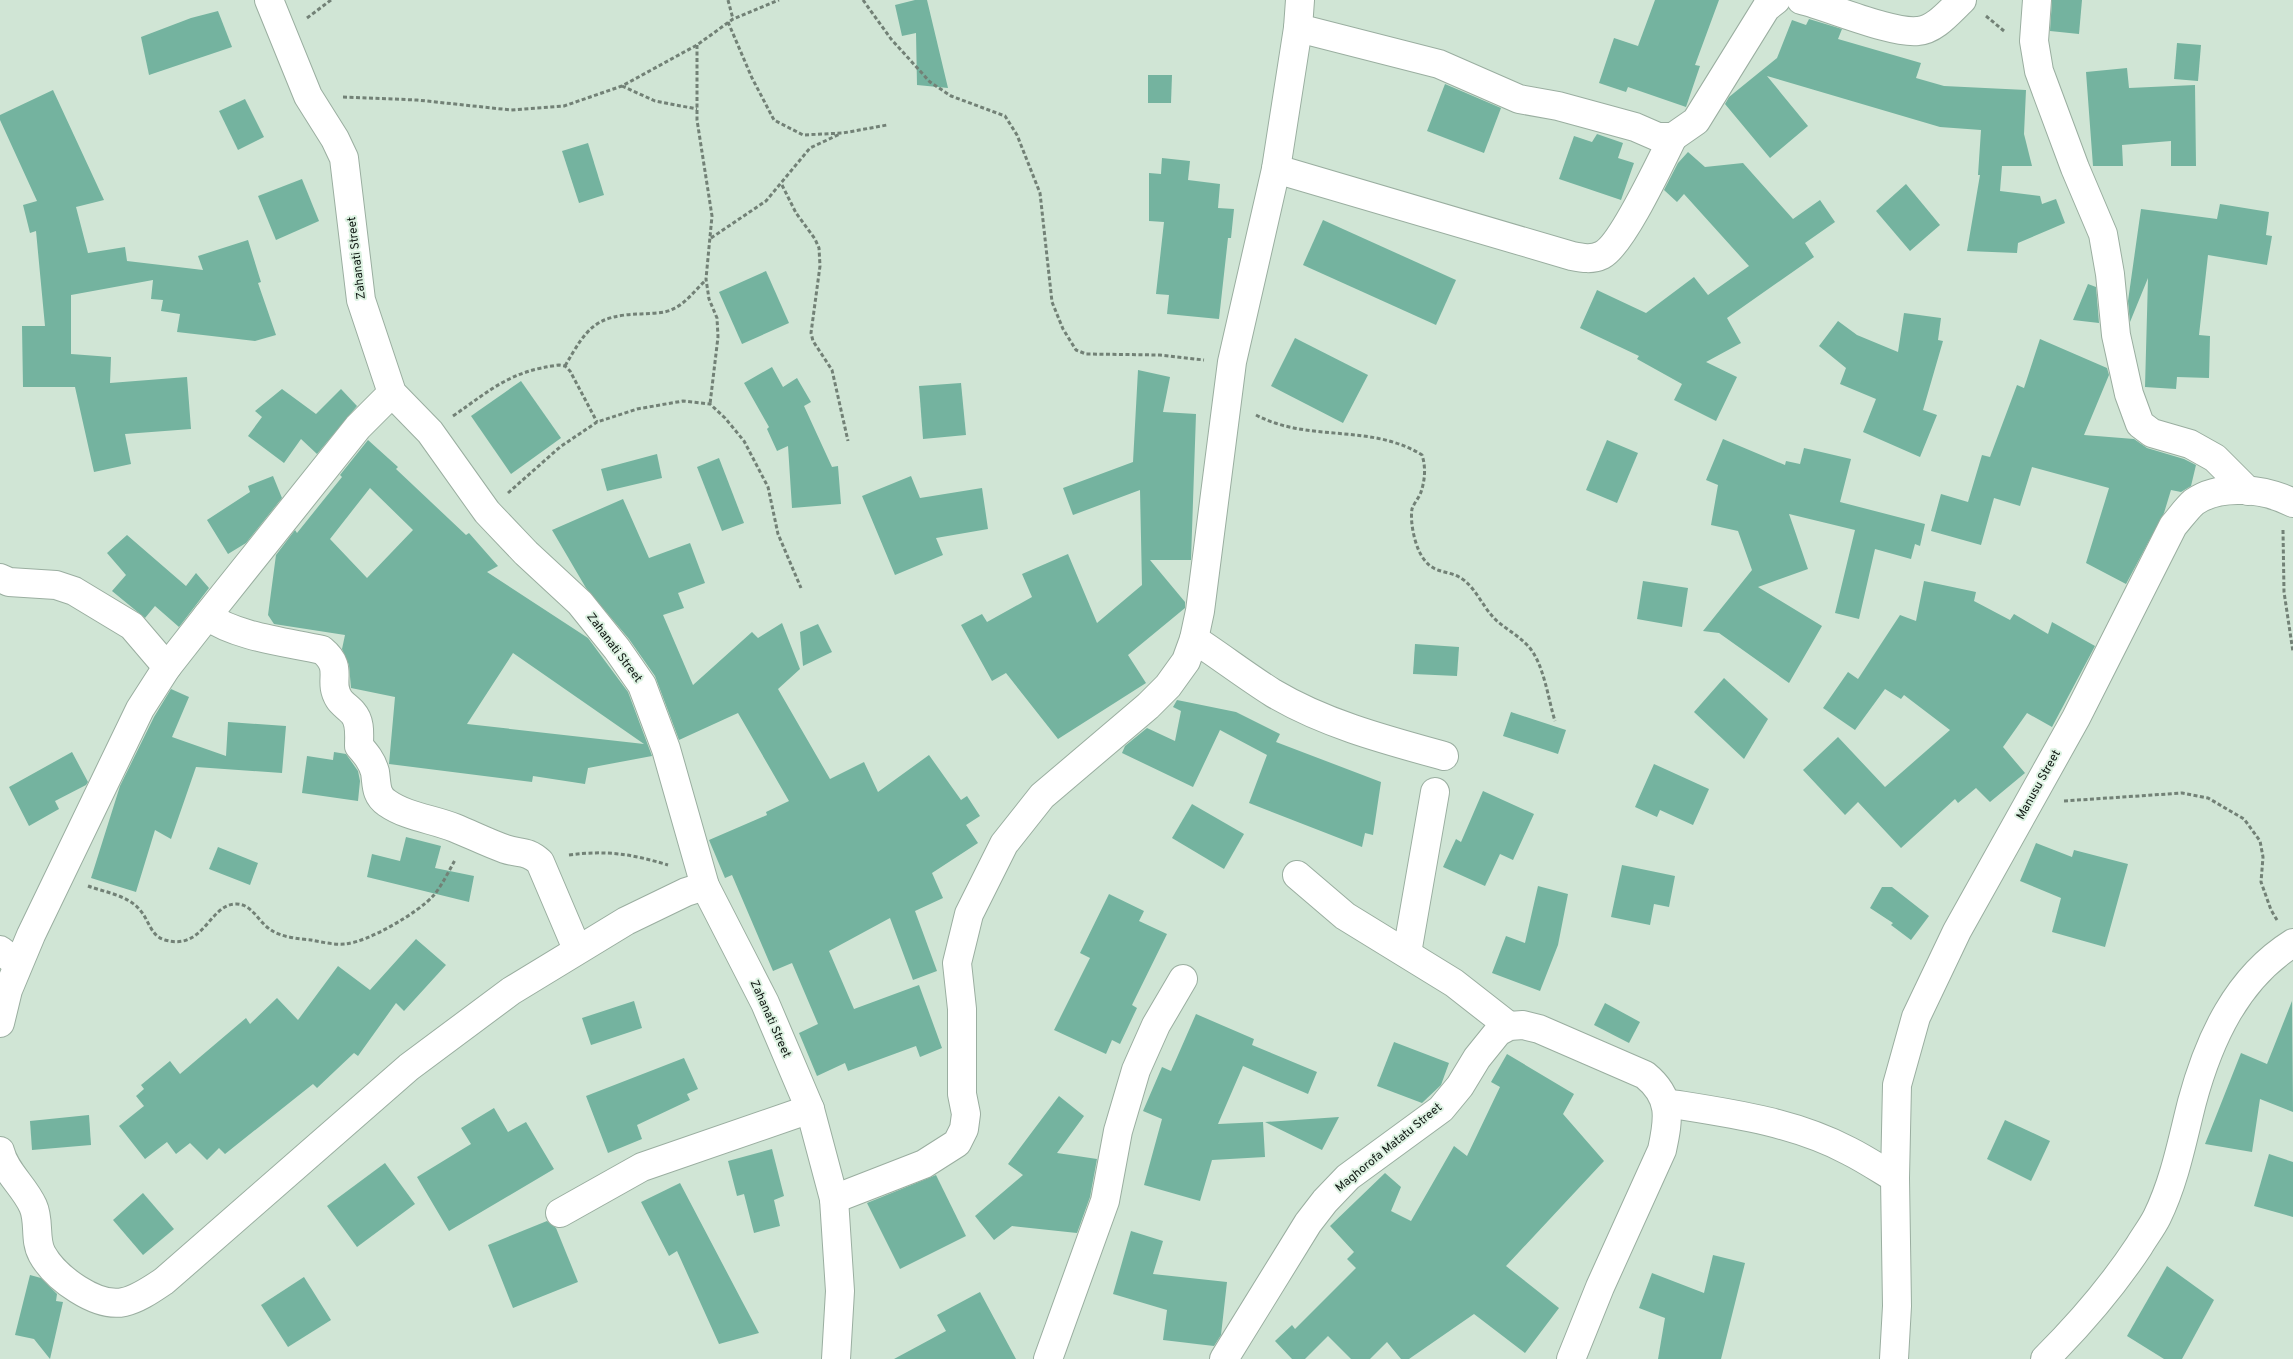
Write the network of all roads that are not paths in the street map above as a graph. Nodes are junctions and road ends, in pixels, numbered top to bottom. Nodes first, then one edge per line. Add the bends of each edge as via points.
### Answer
1 (269, 0) edge
2 (1300, 0) edge
3 (1776, 0) edge
4 (1801, 0) edge
5 (2037, 0) edge
6 (1972, 7) edge
7 (1298, 28) junction
8 (1674, 137) junction
9 (1276, 169) junction
10 (392, 393) junction
11 (2248, 490) junction
12 (2287, 500) edge
13 (0, 578) edge
14 (207, 616) junction
15 (1194, 638) junction
16 (166, 668) junction
17 (1444, 756) dead end
18 (1435, 792) dead end
19 (1297, 875) dead end
20 (695, 889) junction
21 (2286, 933) edge
22 (577, 949) junction
23 (1407, 953) junction
24 (9, 957) edge
25 (1183, 979) dead end
26 (0, 1022) edge
27 (1509, 1026) junction
28 (1666, 1103) junction
29 (810, 1109) junction
30 (1, 1157) edge
31 (1895, 1178) junction
32 (834, 1199) junction
33 (560, 1212) dead end
34 (836, 1359) edge
35 (1048, 1359) edge
36 (1224, 1359) edge
37 (1571, 1359) edge
38 (1894, 1359) edge
39 (2045, 1359) edge

1 - 10 street, Zahanati Street via 308,96 344,158 361,300
2 - 7 street
3 - 8 street via 1766,8 1696,121
4 - 6 street via 1901,30 1919,32
5 - 11 street via 2034,41 2039,71 2074,168 2103,234 2116,335 2140,424 2215,458
7 - 8 street via 1439,64 1519,99 1635,126 1658,137
7 - 9 street
8 - 9 street via 1627,223 1610,248 1595,258 1572,256
9 - 15 street via 1232,362
10 - 14 street via 358,427
10 - 20 street, Zahanati Street via 430,432 487,512 580,603 642,685 666,749
11 - 12 street, Manusu Street
11 - 31 street, Manusu Street via 2219,492 2195,502 2173,526 2128,619 1957,932 1916,1017 1897,1085
13 - 16 street via 10,582 56,585 74,591 132,626
14 - 16 street
14 - 22 street via 218,625 322,650 330,657 335,666 339,699 354,714 359,727 359,746 369,757 375,771 376,790 385,802 419,818 455,828 508,850 531,854 540,862
15 - 17 street via 1273,693 1315,714 1380,738
15 - 32 street via 1186,661 1168,686 1042,796 1004,844 969,914 958,963 962,1009 962,1094 966,1114 964,1129 957,1143 924,1164
16 - 24 street via 140,710 60,877
18 - 23 street
19 - 23 street via 1345,916
20 - 22 street via 626,921
20 - 29 street, Zahanati Street via 764,1003
21 - 39 street via 2278,952 2256,972 2233,1001 2213,1040 2193,1100 2176,1170 2157,1218 2118,1276 2078,1326
22 - 30 street via 511,991 409,1067 164,1281 132,1300 106,1302 87,1296 57,1272 42,1254 36,1212 28,1193
23 - 27 street via 1454,983
24 - 26 street via 8,990
25 - 35 street via 1156,1025 1136,1070 1118,1131 1104,1201
27 - 28 street via 1539,1029 1645,1074 1658,1085
27 - 36 street, Maghorofa Matatu Street via 1490,1039 1460,1086 1441,1108 1348,1177 1325,1201
28 - 31 street via 1746,1116 1802,1131 1849,1150
28 - 37 street via 1667,1126 1662,1150
29 - 32 street, Zahanati Street
29 - 33 street via 642,1167
31 - 38 street, Manusu Street via 1897,1306
32 - 34 street, Zahanati Street via 840,1291

